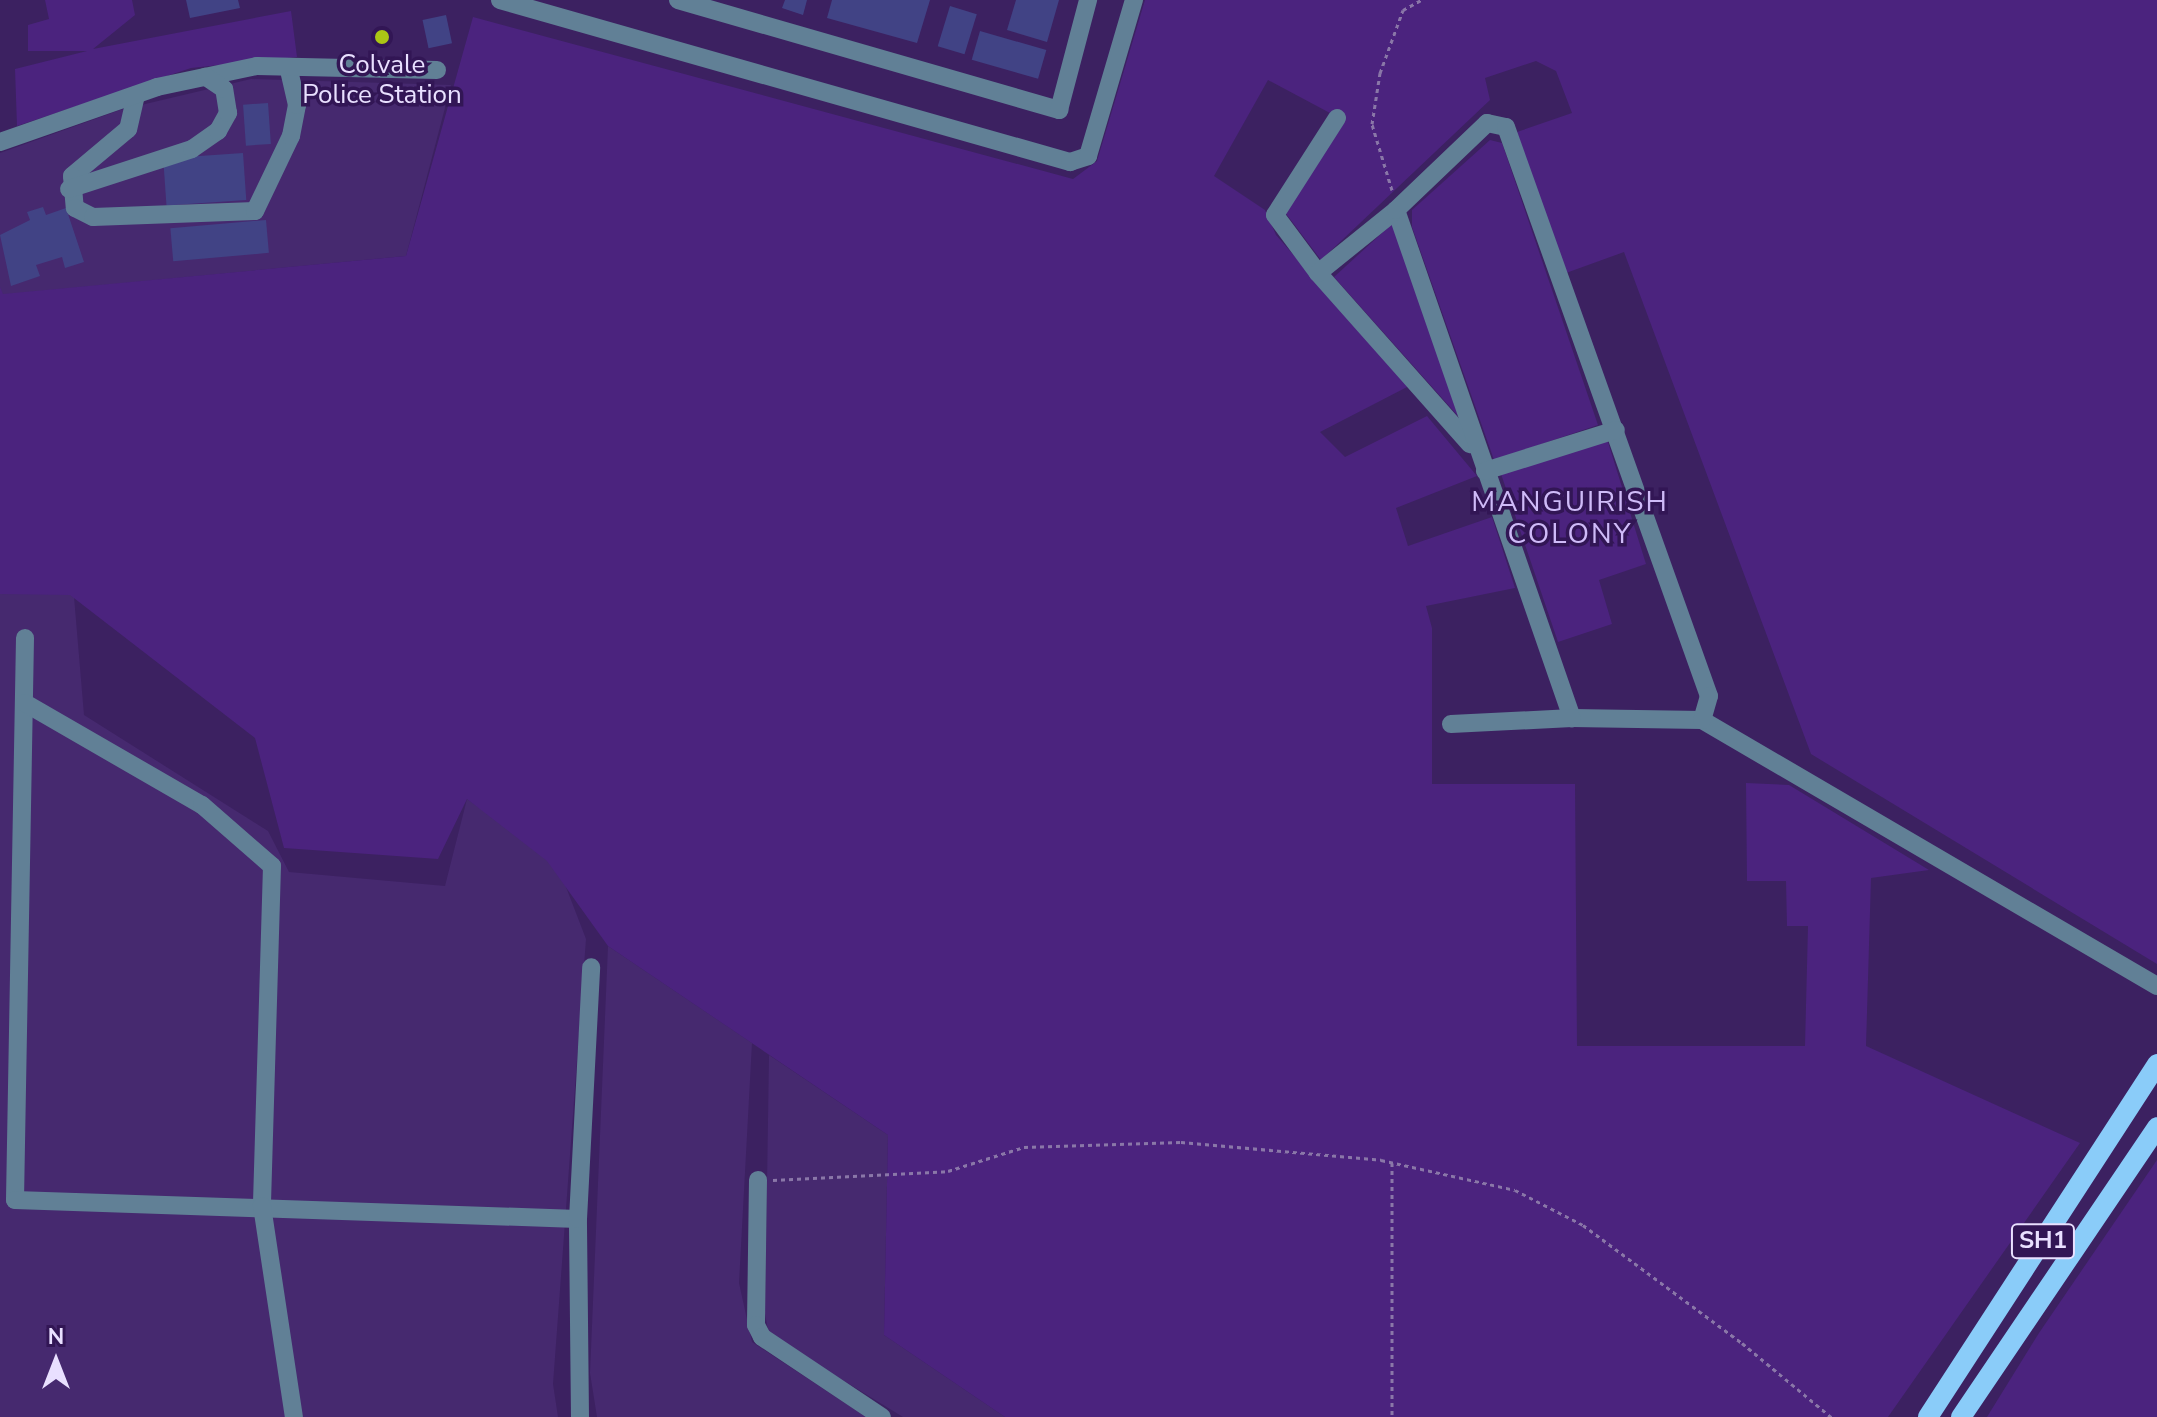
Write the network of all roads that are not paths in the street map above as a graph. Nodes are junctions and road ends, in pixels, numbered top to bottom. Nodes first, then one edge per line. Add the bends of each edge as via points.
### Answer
1 (500, 0) edge
2 (678, 0) edge
3 (1088, 0) edge
4 (1134, 0) edge
5 (288, 67) junction
6 (437, 70) dead end
7 (206, 77) junction
8 (136, 95) junction
9 (1337, 118) dead end
10 (0, 142) edge
11 (69, 189) junction
12 (1396, 210) junction
13 (1318, 273) junction
14 (1616, 430) junction
15 (1478, 452) junction
16 (1485, 471) junction
17 (25, 638) dead end
18 (25, 703) junction
19 (1572, 718) junction
20 (1702, 720) junction
21 (1451, 724) dead end
22 (591, 967) dead end
23 (2157, 986) edge
24 (2157, 1064) edge
25 (2157, 1127) edge
26 (758, 1180) road end
27 (262, 1206) junction
28 (578, 1219) junction
29 (294, 1417) edge
30 (580, 1417) edge
31 (882, 1417) edge
32 (1928, 1417) edge
33 (1961, 1417) edge

1 - 4 street via 1070,162 1088,156
2 - 3 street via 1059,110
5 - 6 street
5 - 7 street via 257,66
5 - 11 street via 297,105 291,136 255,211 93,217 75,208
7 - 8 street
7 - 11 street via 224,89 228,113 218,131 192,149
8 - 10 street
8 - 11 street via 128,129 72,176
9 - 13 street via 1275,215
12 - 13 street
12 - 14 street via 1487,123 1506,127
12 - 15 street
13 - 15 street
14 - 16 street
14 - 20 street via 1709,696
15 - 16 street
16 - 19 street
17 - 18 street
18 - 27 street via 202,805 272,866
18 - 27 street via 15,1200
19 - 20 street
19 - 21 street
20 - 23 street
22 - 28 street
24 - 32 main road, SH1
25 - 33 main road, SH1
26 - 31 street via 756,1325 762,1337
27 - 28 street
27 - 29 street
28 - 30 street

